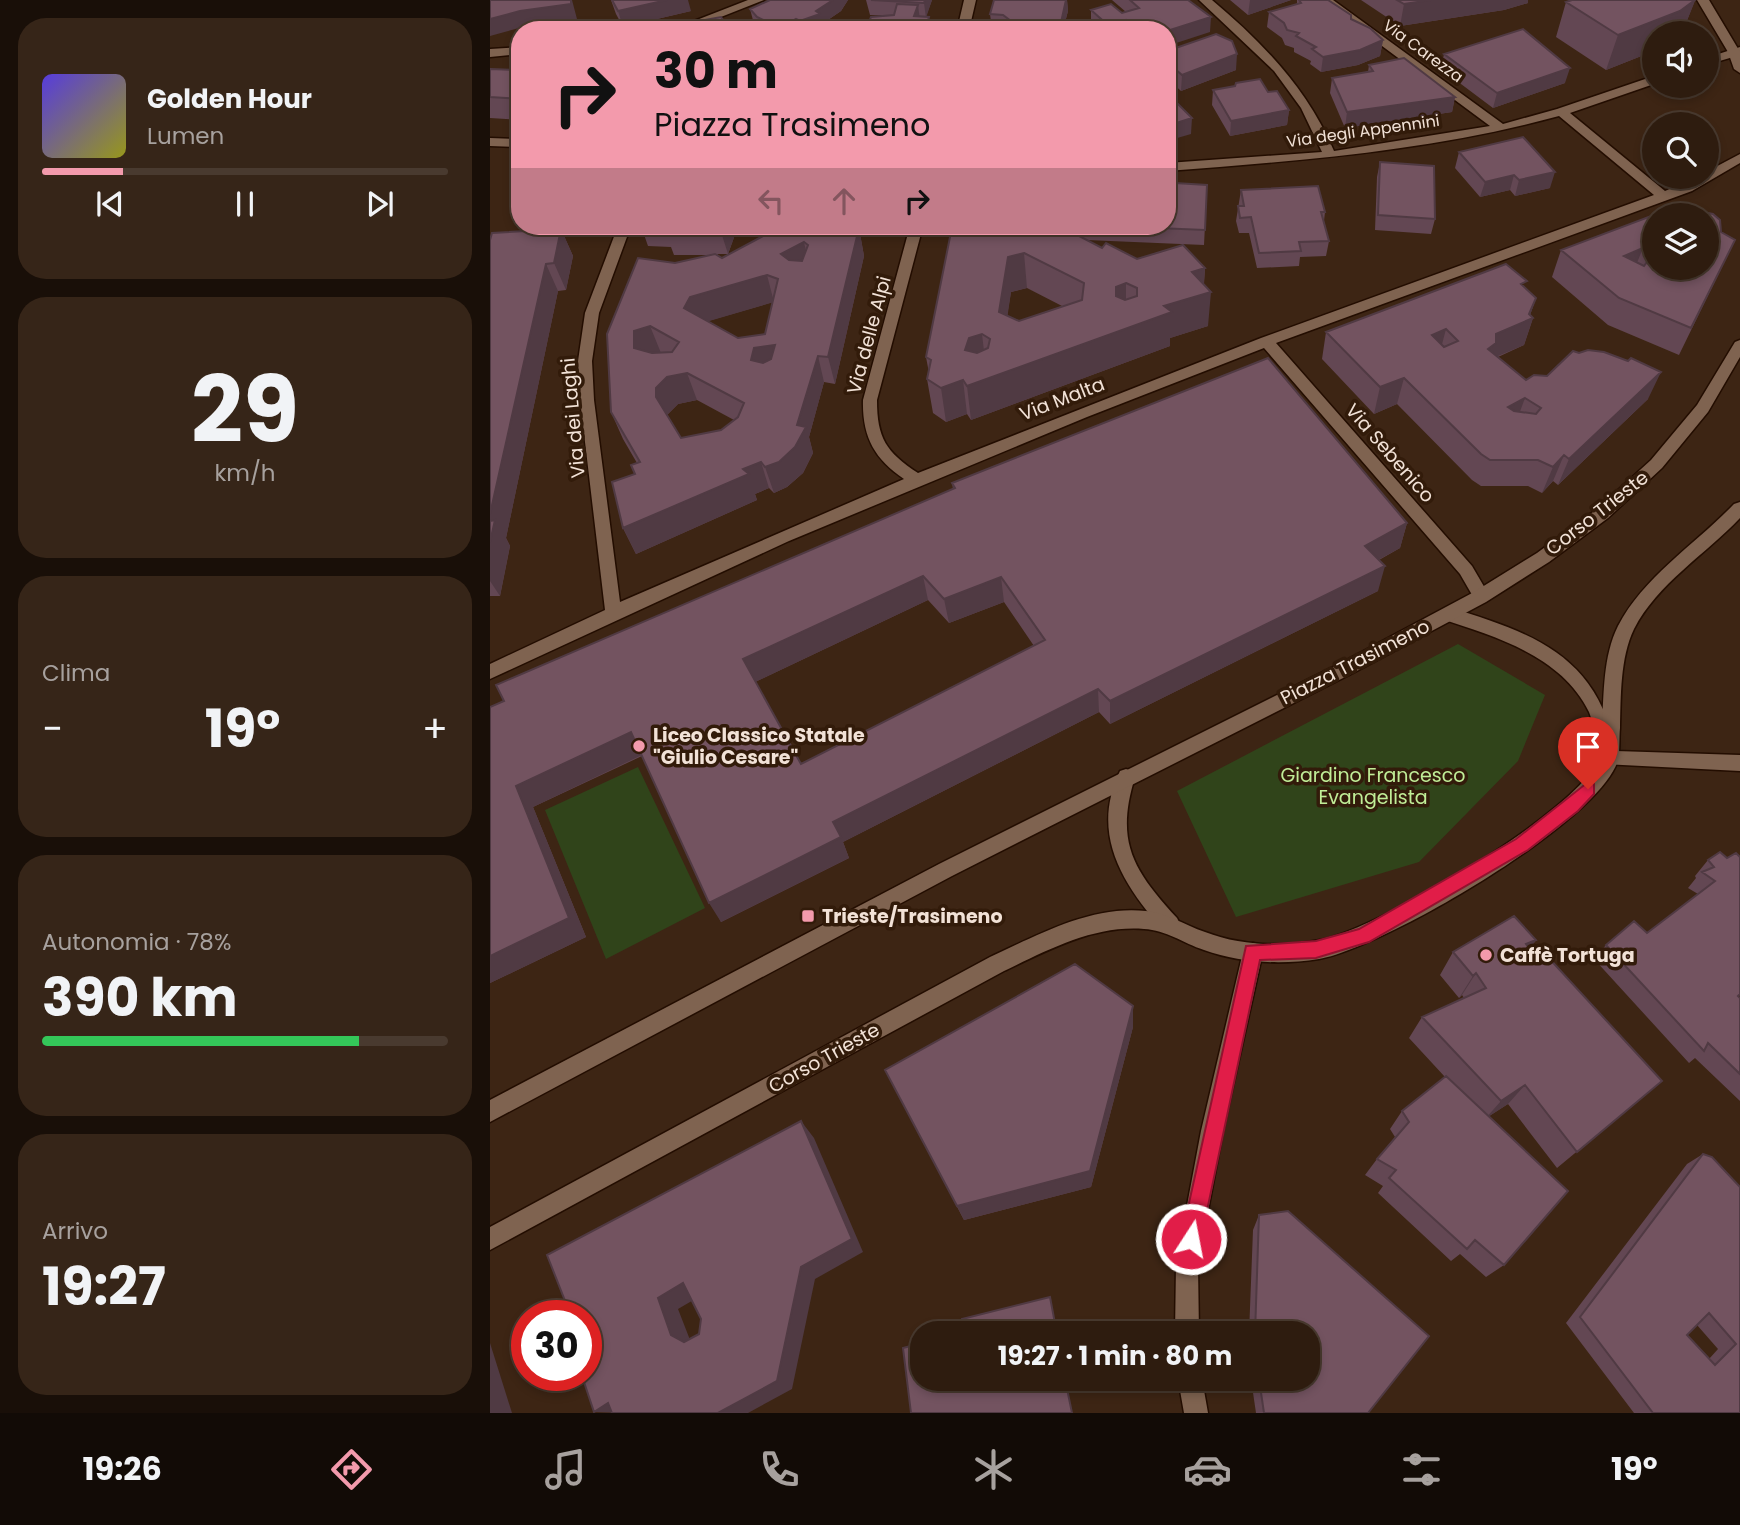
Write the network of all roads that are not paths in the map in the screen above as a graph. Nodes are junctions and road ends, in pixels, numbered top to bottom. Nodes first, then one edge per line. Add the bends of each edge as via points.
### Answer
1 (758, 0) edge
2 (970, 0) edge
3 (1205, 0) edge
4 (1326, 0) edge
5 (1703, 0) edge
6 (701, 21) edge
7 (965, 21) edge
8 (511, 51) edge
9 (1737, 52) edge
10 (490, 53) edge
11 (1719, 58) edge
12 (1740, 69) edge
13 (1642, 84) edge
14 (1561, 112) junction
15 (1501, 128) junction
16 (490, 142) edge
17 (511, 143) edge
18 (1330, 155) junction
19 (1740, 158) edge
20 (1176, 166) edge
21 (1663, 196) junction
22 (621, 235) edge
23 (914, 235) edge
24 (1266, 341) junction
25 (1740, 345) edge
26 (915, 478) junction
27 (1740, 508) edge
28 (1481, 595) junction
29 (613, 611) junction
30 (1448, 614) junction
31 (490, 672) edge
32 (1609, 759) junction
33 (1740, 763) edge
34 (1126, 777) junction
35 (1170, 925) junction
36 (1253, 952) junction
37 (490, 1111) edge
38 (490, 1239) edge
39 (1187, 1321) edge
40 (1192, 1391) edge
41 (1196, 1413) edge

1 - 6 street
2 - 7 street
3 - 18 street via 1286,75 1311,113
4 - 15 street, Via Carezza
5 - 9 street
8 - 10 street
9 - 11 street
9 - 12 street
13 - 14 street, Via degli Appennini
14 - 15 street, Via degli Appennini
14 - 21 street
15 - 18 street, Via degli Appennini
16 - 17 street
18 - 20 street, Via degli Appennini
19 - 21 street, Via Malta
21 - 24 street, Via Malta
22 - 29 street, Via dei Laghi via 592,313 585,360
23 - 26 street, Via delle Alpi via 869,417 870,430 881,450
24 - 26 street, Via Malta
24 - 28 street, Via Sebenico via 1466,570
25 - 28 street, Corso Trieste via 1713,396 1647,475 1564,542
26 - 29 street, Via Malta
27 - 32 street via 1646,599 1628,624 1619,650
28 - 30 street, Corso Trieste
29 - 31 street, Via Malta
30 - 32 street, Piazza Trasimeno via 1514,636 1564,670 1597,709
30 - 34 street, Piazza Trasimeno
32 - 33 street
32 - 36 street via 1572,806 1522,844 1363,937 1316,950
34 - 35 street via 1115,822 1122,860 1141,893
34 - 37 street
35 - 36 street via 1210,943
35 - 38 street, Corso Trieste via 1116,919 1007,959
36 - 39 street via 1186,1264
40 - 41 street

